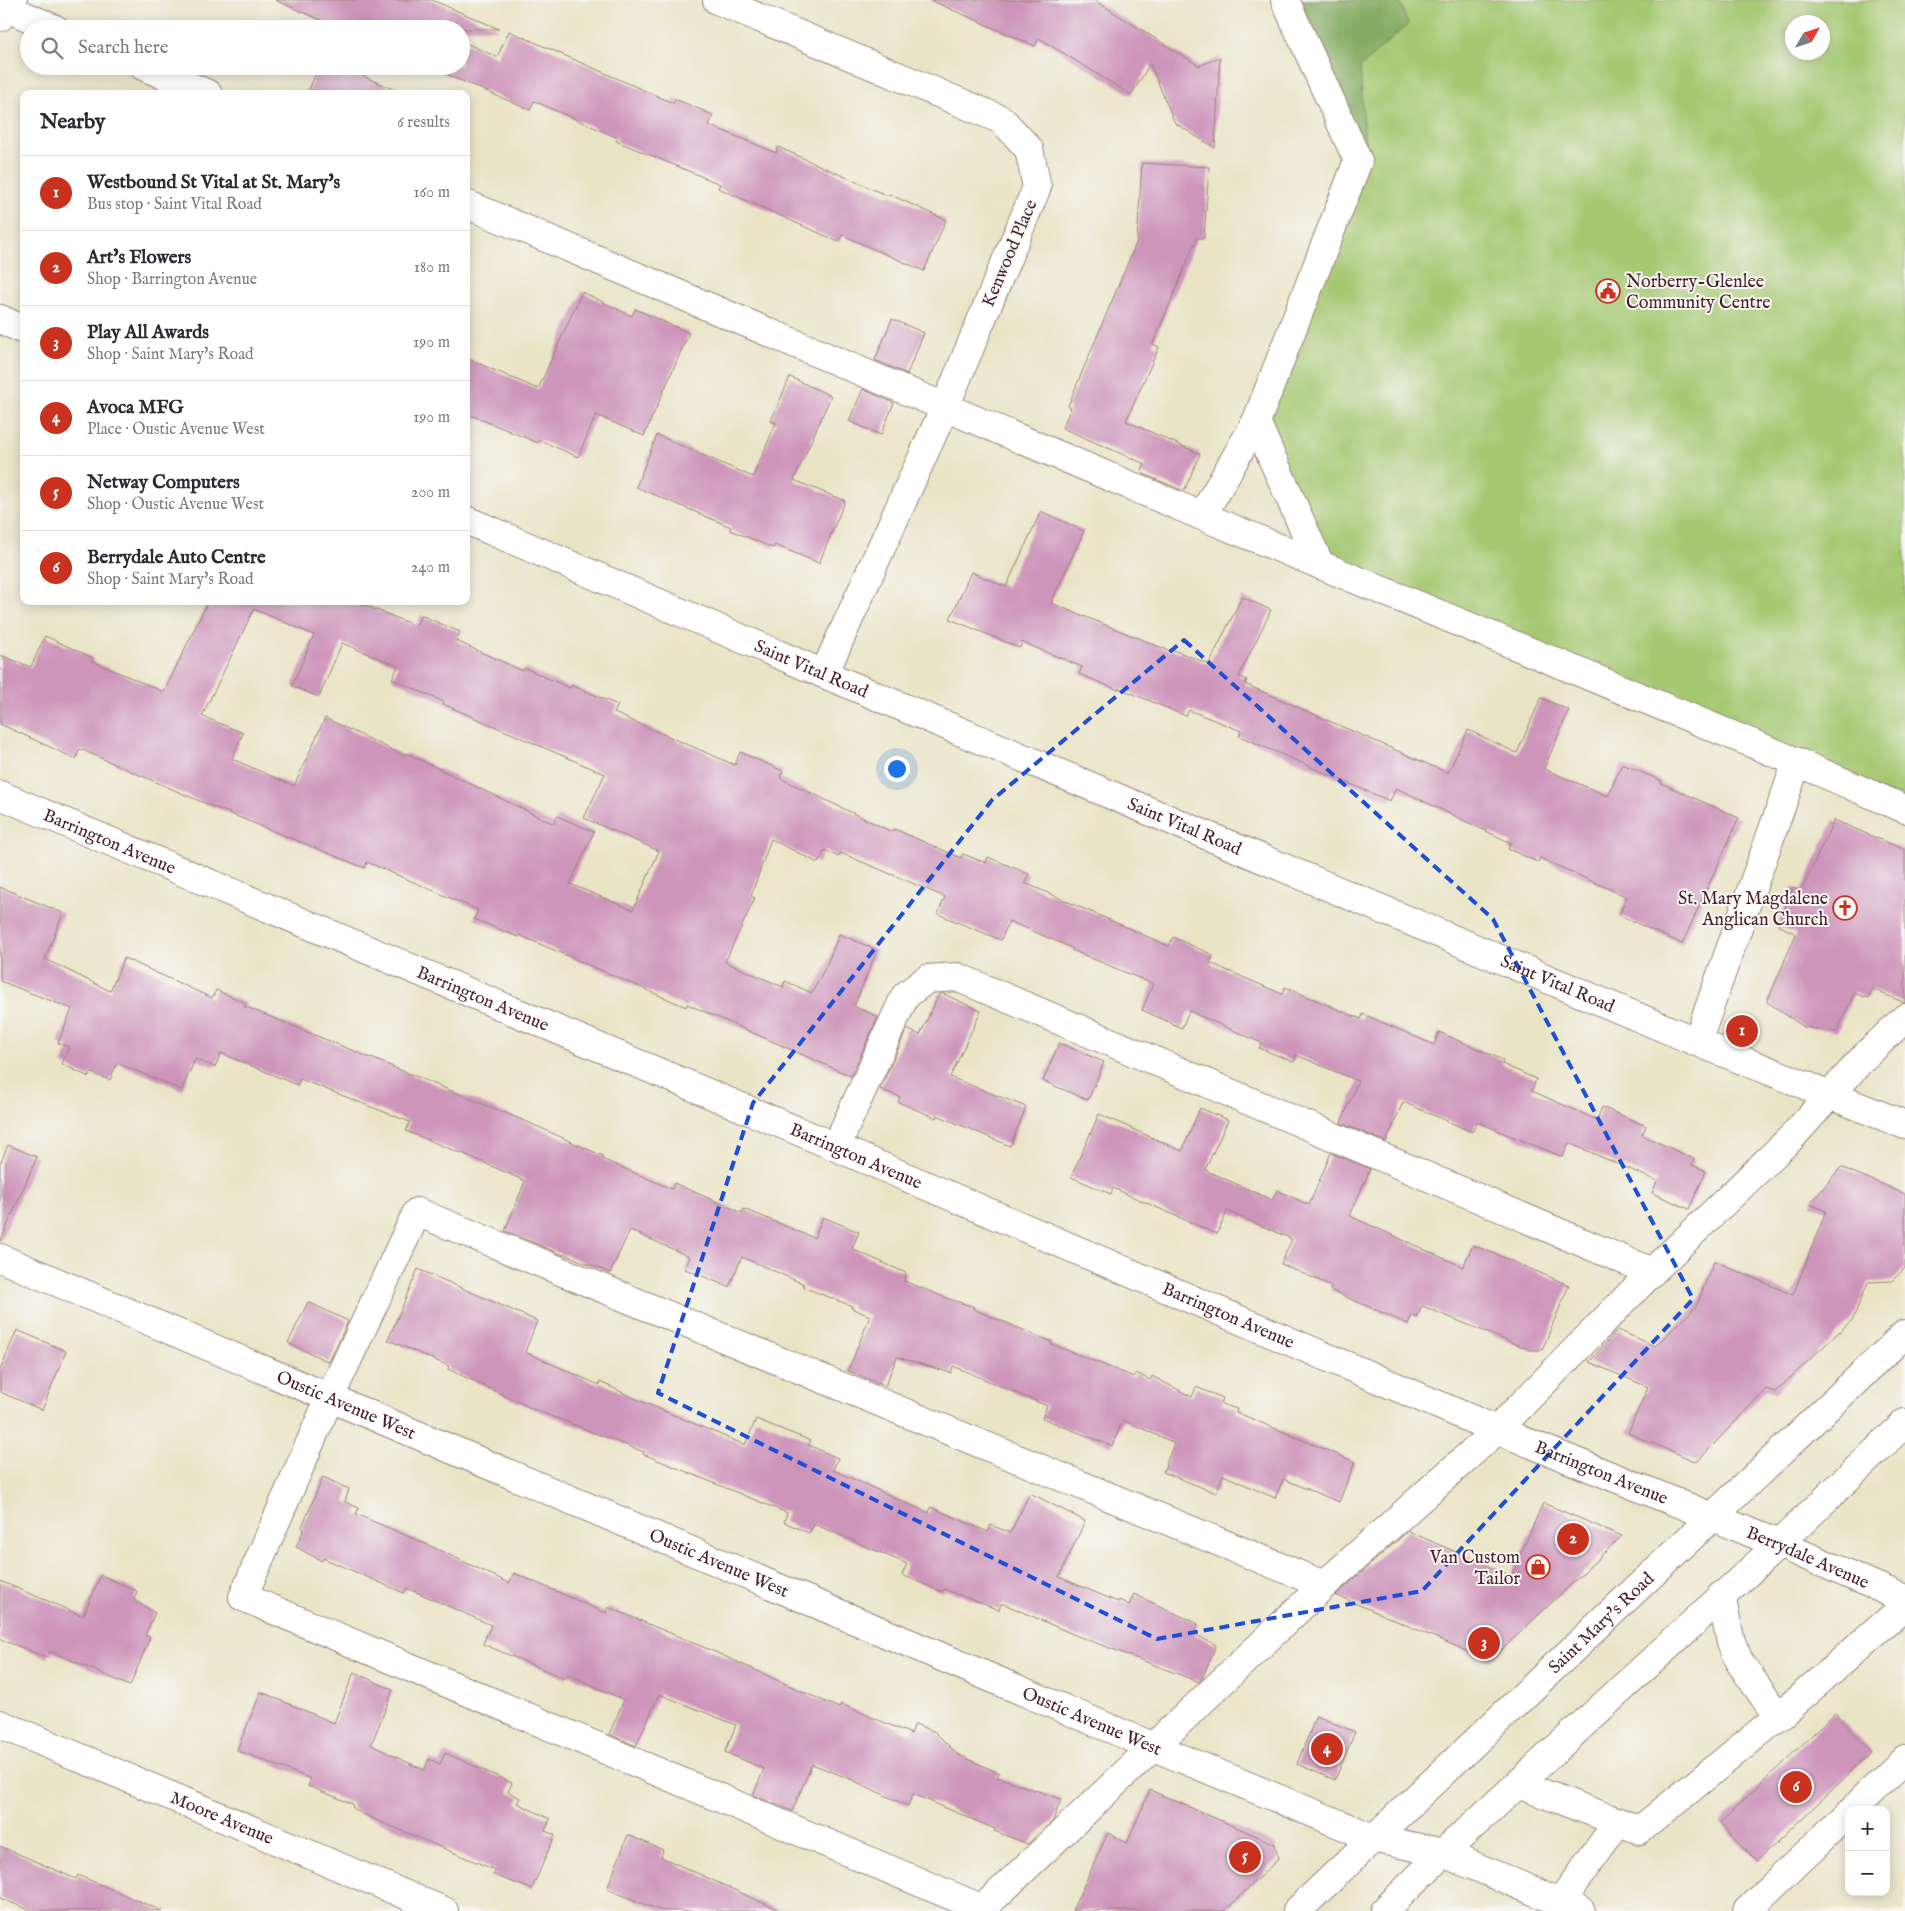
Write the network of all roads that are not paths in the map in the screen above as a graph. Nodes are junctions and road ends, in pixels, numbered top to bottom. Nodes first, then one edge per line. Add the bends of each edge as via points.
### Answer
1 (717, 0) edge
2 (1285, 0) edge
3 (7, 8) edge
4 (34, 20) edge
5 (164, 75) edge
6 (199, 90) edge
7 (470, 206) edge
8 (0, 319) edge
9 (20, 328) edge
10 (944, 407) junction
11 (1256, 422) junction
12 (1202, 516) junction
13 (470, 522) edge
14 (1320, 565) junction
15 (824, 674) junction
16 (1797, 762) junction
17 (0, 795) edge
18 (1905, 809) edge
19 (1905, 1018) edge
20 (1697, 1042) junction
21 (1828, 1095) junction
22 (1905, 1125) edge
23 (836, 1147) junction
24 (0, 1258) edge
25 (1652, 1272) junction
26 (1905, 1334) edge
27 (330, 1397) junction
28 (1905, 1424) edge
29 (1496, 1430) junction
30 (1712, 1516) junction
31 (1779, 1544) junction
32 (1324, 1585) junction
33 (1722, 1596) junction
34 (1905, 1599) edge
35 (1905, 1606) edge
36 (1778, 1717) junction
37 (0, 1724) edge
38 (1154, 1748) junction
39 (1905, 1759) edge
40 (1518, 1784) junction
41 (1856, 1806) edge
42 (1845, 1817) edge
43 (1618, 1822) junction
44 (1372, 1838) junction
45 (1444, 1853) junction
46 (1570, 1906) edge
47 (981, 1910) edge
48 (444, 1911) edge
49 (1297, 1911) edge
50 (1384, 1911) edge
51 (1747, 1911) edge

1 - 10 street, Kenwood Place via 1002,120 1029,149 1037,187
2 - 11 street via 1358,161
3 - 4 street
5 - 6 street
7 - 10 street
8 - 9 street
10 - 12 street
10 - 15 street, Kenwood Place
11 - 12 street
11 - 14 street
12 - 14 street
13 - 15 street, Saint Vital Road
14 - 16 street
15 - 20 street, Saint Vital Road
16 - 18 street
16 - 20 street
17 - 23 street, Barrington Avenue
19 - 21 street
20 - 21 street, Saint Vital Road
21 - 22 street, Saint Vital Road
21 - 25 street via 1792,1137
23 - 25 street via 905,996 927,979 957,977
23 - 29 street, Barrington Avenue
24 - 27 street, Oustic Avenue West
25 - 29 street
26 - 30 street, Saint Mary's Road
27 - 32 street via 416,1212
27 - 38 street, Oustic Avenue West
27 - 47 street via 243,1597
28 - 31 street
29 - 30 street, Barrington Avenue
29 - 32 street
30 - 31 street, Berrydale Avenue
30 - 44 street, Saint Mary's Road
31 - 33 street
31 - 34 street, Berrydale Avenue
32 - 38 street
33 - 36 street via 1731,1642 1739,1661
33 - 40 street
35 - 36 street
36 - 43 street via 1640,1830
37 - 48 street, Moore Avenue
38 - 44 street, Oustic Avenue West
38 - 47 street
39 - 41 street
40 - 43 street
40 - 45 street
42 - 51 street
43 - 46 street
44 - 45 street, Oustic Avenue West
44 - 49 street, Saint Mary's Road
45 - 46 street, Oustic Avenue West
45 - 50 street

